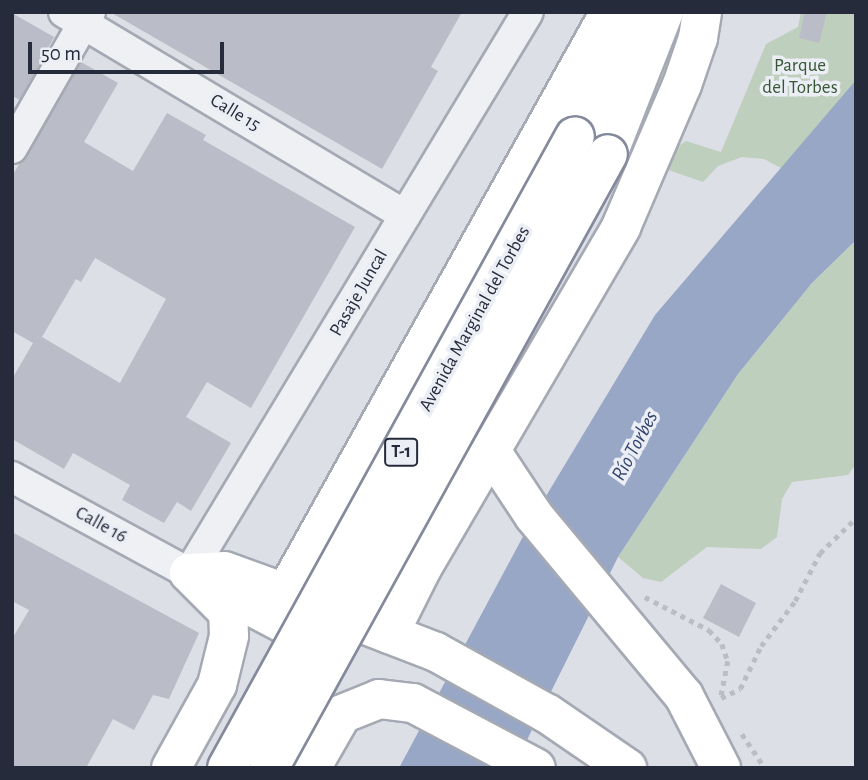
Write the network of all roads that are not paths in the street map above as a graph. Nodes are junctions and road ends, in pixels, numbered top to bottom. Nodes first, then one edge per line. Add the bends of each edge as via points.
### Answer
1 (528, 12) edge
2 (610, 12) edge
3 (631, 12) edge
4 (664, 12) edge
5 (702, 12) edge
6 (80, 16) edge
7 (12, 148) edge
8 (405, 215) junction
9 (491, 451) junction
10 (12, 477) edge
11 (189, 573) junction
12 (286, 592) junction
13 (389, 634) junction
14 (217, 685) junction
15 (319, 754) edge
16 (171, 768) edge
17 (228, 768) edge
18 (269, 768) edge
19 (536, 768) edge
20 (627, 768) edge
21 (721, 768) edge

1 - 8 street, Pasaje Juncal
2 - 12 highway
3 - 17 highway, Avenida Marginal del Torbes / T-1, bridge via 575,136
4 - 18 highway, Avenida Marginal del Torbes / T-1, bridge via 608,155
5 - 9 highway via 682,85 621,227
6 - 7 street
6 - 8 street, Calle 15
8 - 11 street, Pasaje Juncal
9 - 13 highway
9 - 21 highway via 534,516 684,696
10 - 11 street, Calle 16
11 - 12 highway via 225,571
11 - 13 highway via 283,623 320,635
11 - 14 highway via 228,612 229,636
12 - 13 highway
13 - 20 highway via 436,652 548,714
14 - 15 highway via 248,684 292,701 312,716
14 - 16 highway
15 - 19 highway via 342,714 379,699 404,702

